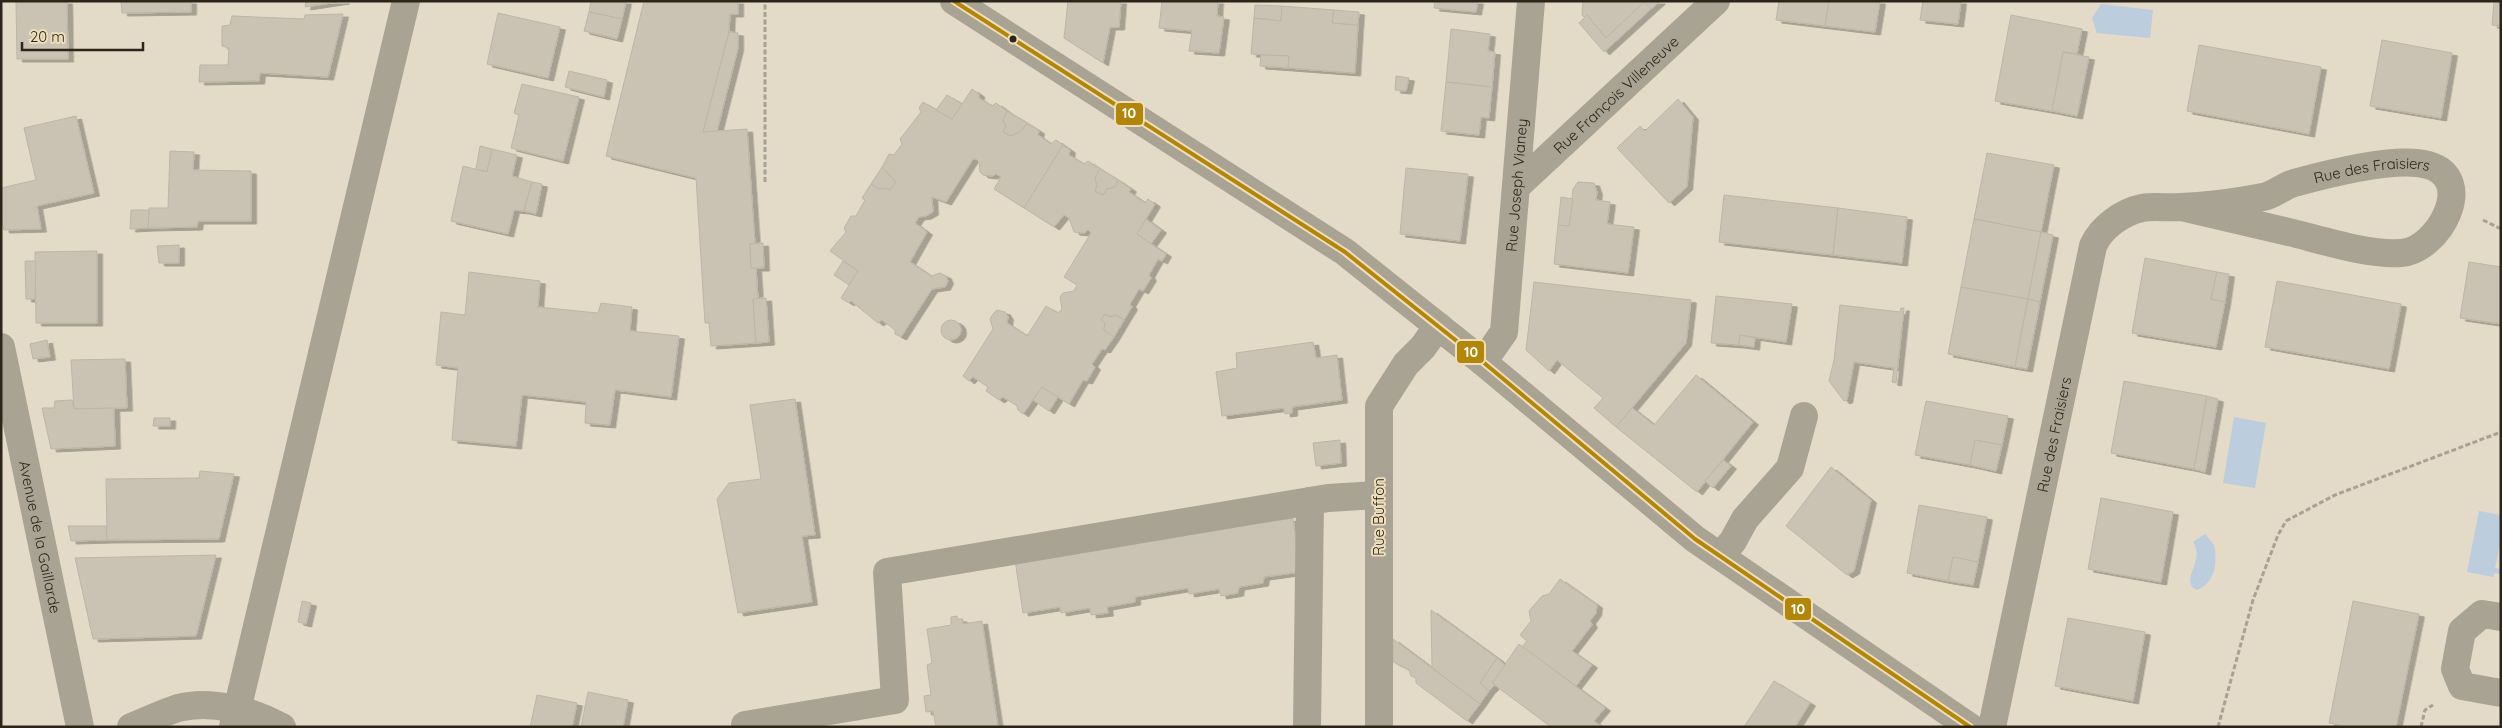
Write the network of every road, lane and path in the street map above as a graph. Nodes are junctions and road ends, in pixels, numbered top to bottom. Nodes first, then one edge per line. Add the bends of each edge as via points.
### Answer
1 (406, 1) edge
2 (765, 1) edge
3 (954, 1) edge
4 (1531, 1) edge
5 (1716, 1) edge
6 (765, 182) dead end
7 (1516, 187) junction
8 (2182, 207) junction
9 (1438, 326) junction
10 (1, 347) edge
11 (1483, 362) junction
12 (1804, 416) dead end
13 (2501, 432) edge
14 (1378, 495) junction
15 (1310, 501) junction
16 (1720, 556) junction
17 (2501, 617) edge
18 (2501, 693) edge
19 (235, 718) edge
20 (80, 727) edge
21 (131, 727) edge
22 (282, 727) edge
23 (746, 727) edge
24 (1307, 727) edge
25 (1379, 727) edge
26 (1970, 727) edge
27 (1992, 727) edge
28 (2218, 727) edge

1 - 19 street
2 - 6 path
3 - 9 street via 1345,252
4 - 7 street, Rue Joseph Vianey
5 - 7 street, Rue François Villeneuve
7 - 11 street, Rue Joseph Vianey via 1504,332
8 - 8 street, Rue des Fraisiers via 2337,244 2399,253 2413,252 2434,235 2451,203 2452,192 2442,172 2429,165 2408,162 2366,167 2292,184 2265,196
8 - 27 street, Rue des Fraisiers via 2142,208 2127,214 2107,226 2093,246
9 - 11 street
9 - 14 street, Rue Buffon via 1406,364 1379,406
10 - 20 street, Avenue de la Gaillarde
11 - 16 street
12 - 16 street via 1790,468 1745,519
13 - 28 path via 2335,495 2286,521 2254,600
14 - 15 street
14 - 25 street, Rue Buffon
15 - 23 street via 887,572 895,700
15 - 24 street
16 - 26 street
17 - 18 street via 2482,614 2462,631 2455,669 2462,686
19 - 21 street via 212,706 180,708
19 - 22 street via 266,718

